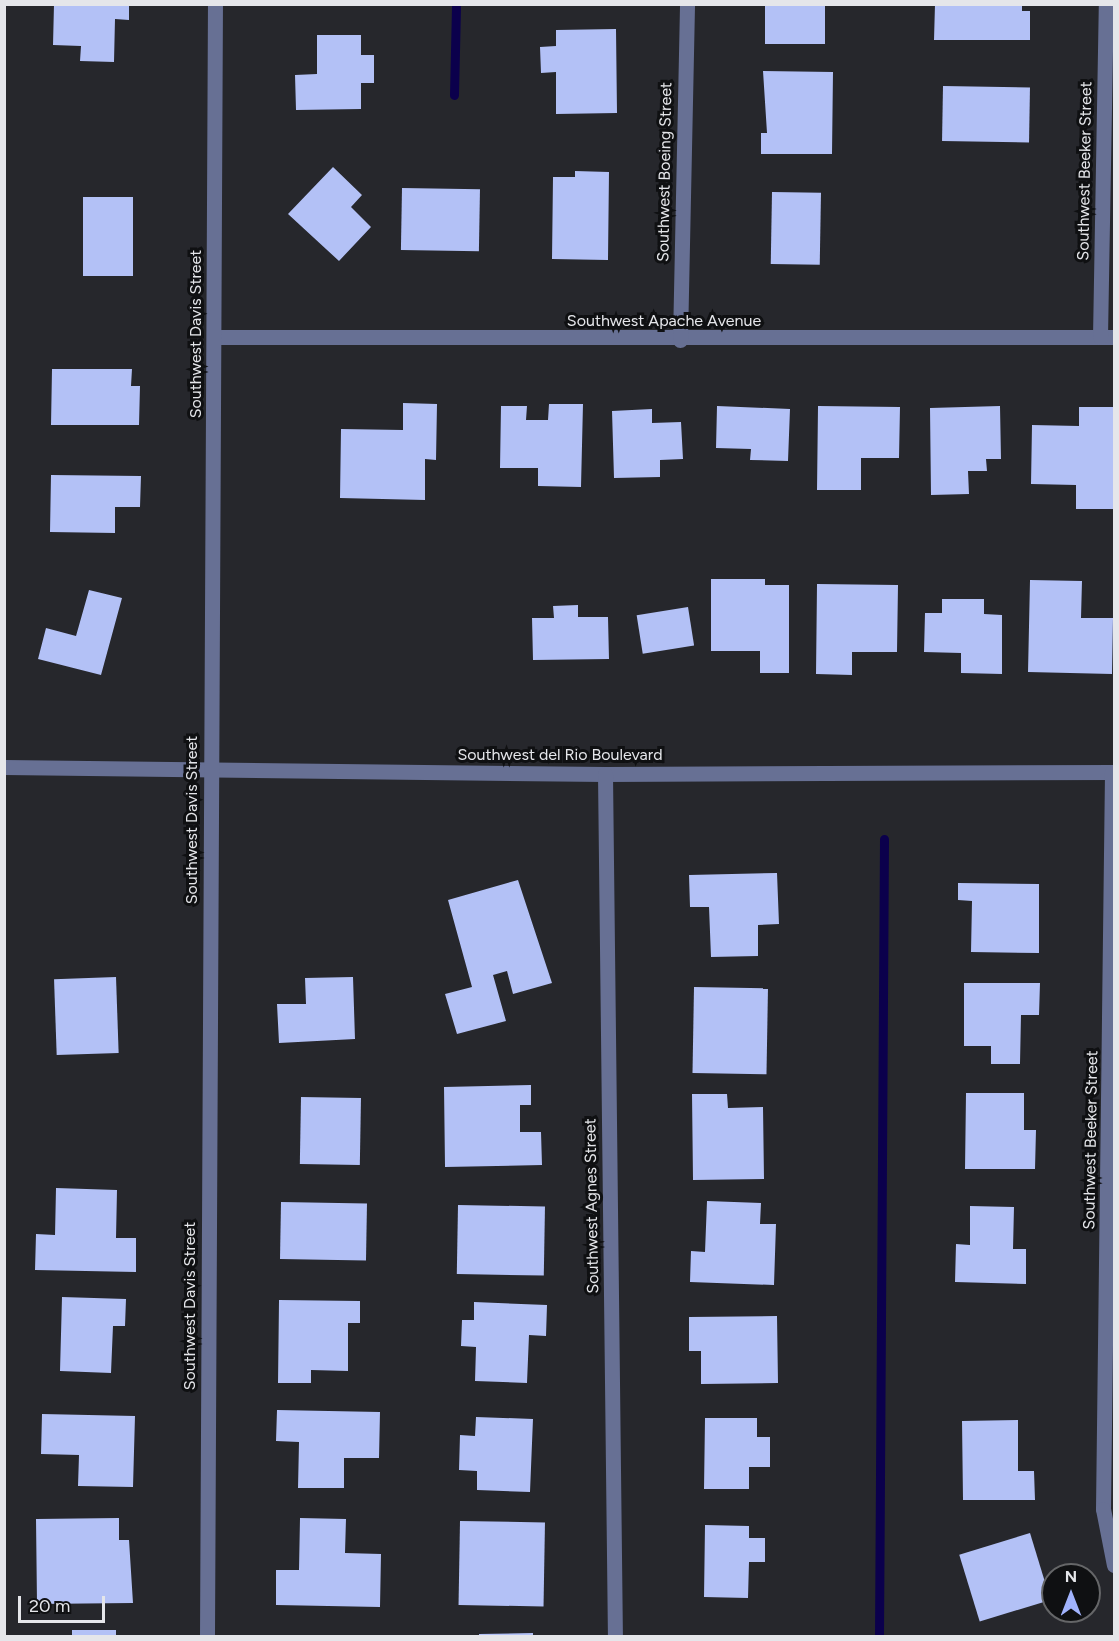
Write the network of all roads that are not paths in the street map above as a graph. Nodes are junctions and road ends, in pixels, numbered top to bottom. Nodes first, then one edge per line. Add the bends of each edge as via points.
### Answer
1 (215, 4) edge
2 (687, 4) edge
3 (1106, 4) edge
4 (214, 337) junction
5 (1107, 337) edge
6 (680, 340) junction
7 (4, 767) edge
8 (210, 770) junction
9 (1113, 772) edge
10 (605, 774) junction
11 (1112, 1214) edge
12 (1114, 1565) edge
13 (207, 1636) edge
14 (615, 1636) edge

1 - 4 street, Southwest Davis Street
2 - 6 street, Southwest Boeing Street
3 - 5 street, Southwest Beeker Street
4 - 6 street, Southwest Apache Avenue
4 - 8 street, Southwest Davis Street
5 - 6 street, Southwest Apache Avenue
7 - 8 street, Southwest del Rio Boulevard
8 - 10 street, Southwest del Rio Boulevard
8 - 13 street, Southwest Davis Street
9 - 10 street, Southwest del Rio Boulevard
9 - 11 street, Southwest Beeker Street
10 - 14 street, Southwest Agnes Street
11 - 12 street, Southwest Beeker Street via 1103,1509

